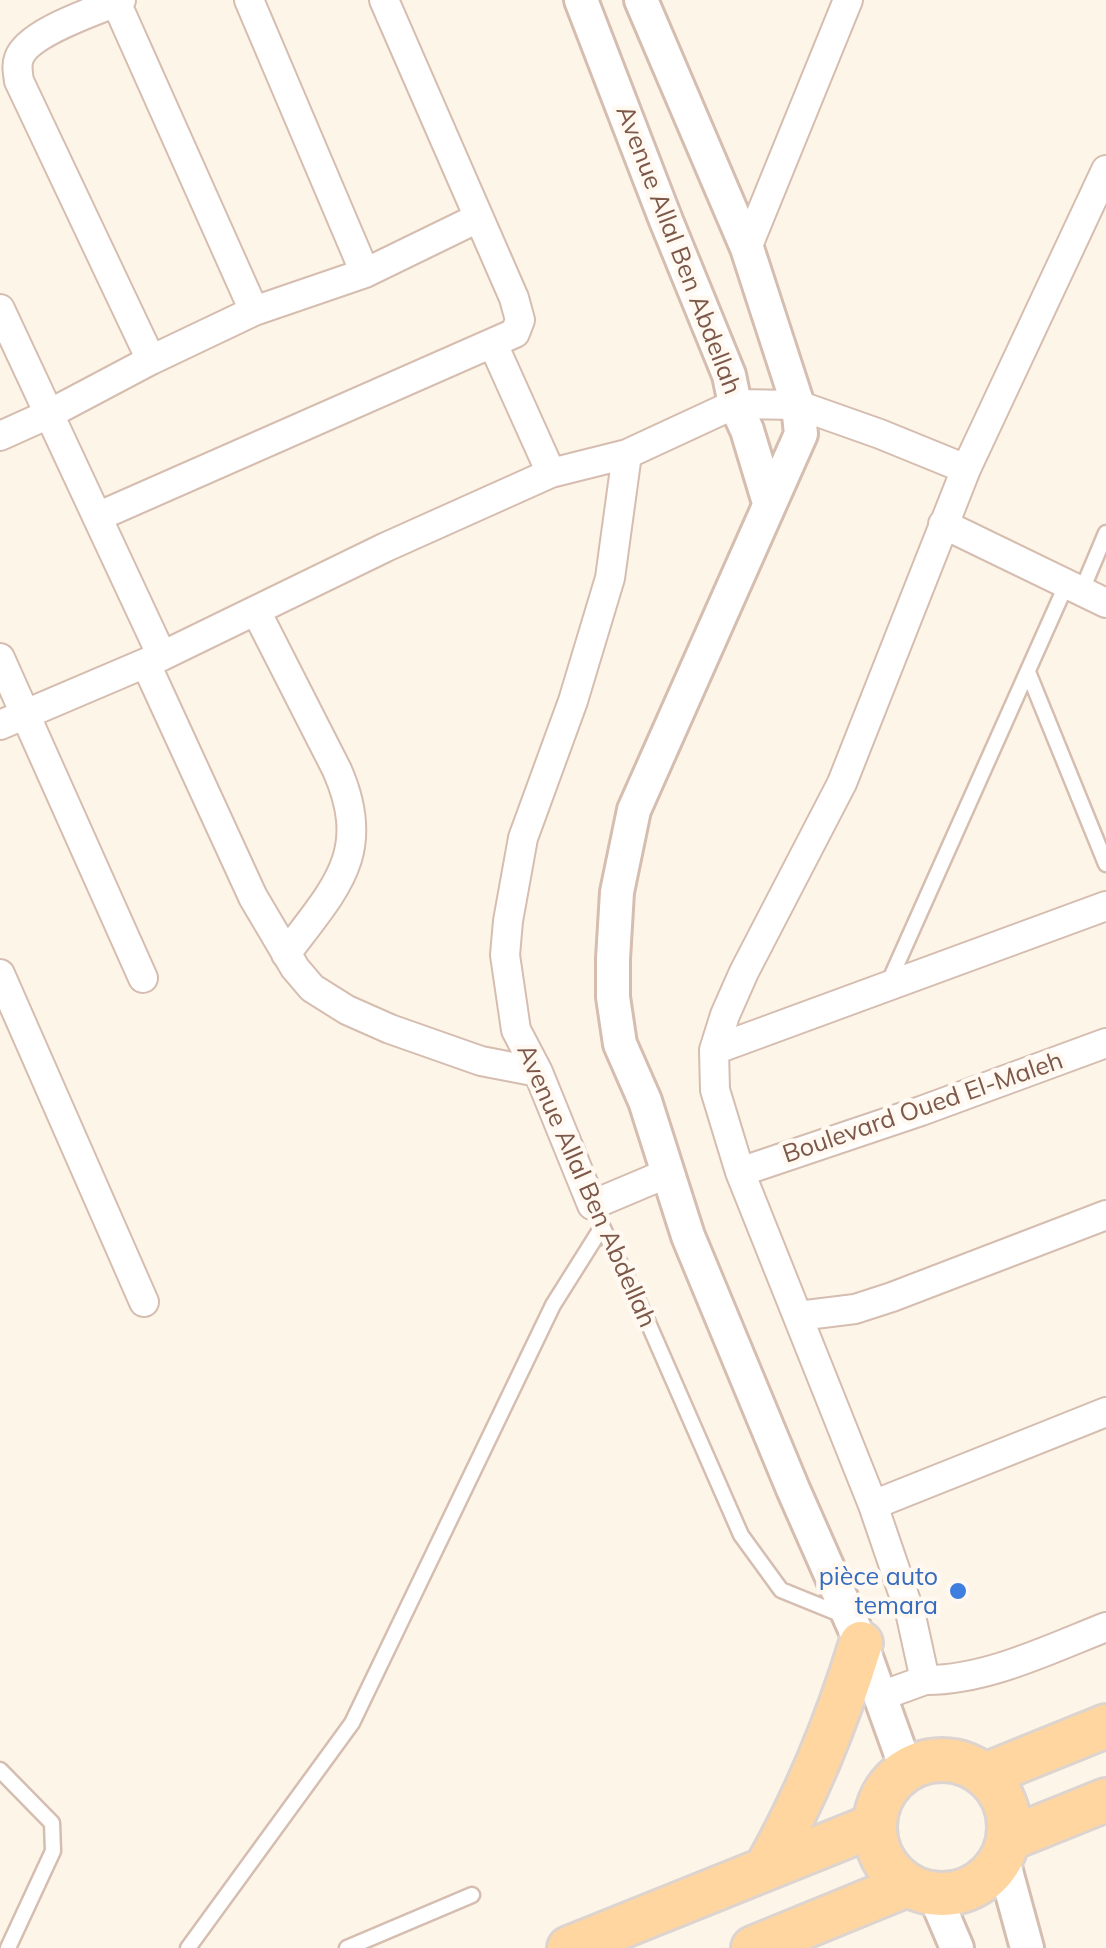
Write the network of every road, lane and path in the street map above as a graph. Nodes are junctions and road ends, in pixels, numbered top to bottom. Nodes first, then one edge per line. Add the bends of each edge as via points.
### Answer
1 (249, 0) edge
2 (384, 0) edge
3 (581, 0) edge
4 (641, 0) edge
5 (848, 0) edge
6 (119, 1) edge
7 (1106, 170) edge
8 (478, 218) junction
9 (747, 248) junction
10 (365, 273) junction
11 (0, 309) edge
12 (254, 311) junction
13 (494, 344) junction
14 (151, 360) junction
15 (735, 404) junction
16 (798, 405) junction
17 (49, 414) junction
18 (0, 436) edge
19 (627, 454) junction
20 (966, 468) junction
21 (551, 473) junction
22 (769, 502) junction
23 (97, 517) junction
24 (943, 524) junction
25 (1106, 533) edge
26 (1085, 592) edge
27 (256, 611) junction
28 (0, 658) edge
29 (154, 660) junction
30 (1028, 672) junction
31 (13, 720) edge
32 (1106, 864) edge
33 (1106, 906) edge
34 (286, 954) junction
35 (0, 974) edge
36 (143, 978) dead end
37 (886, 986) junction
38 (1106, 1043) edge
39 (714, 1050) junction
40 (538, 1072) junction
41 (740, 1172) junction
42 (668, 1173) junction
43 (1106, 1215) edge
44 (597, 1216) junction
45 (144, 1302) dead end
46 (798, 1316) junction
47 (1106, 1412) edge
48 (873, 1505) junction
49 (1106, 1627) edge
50 (856, 1631) junction
51 (925, 1680) junction
52 (882, 1696) junction
53 (1106, 1726) edge
54 (0, 1770) edge
55 (906, 1771) junction
56 (985, 1775) junction
57 (1106, 1800) edge
58 (875, 1825) junction
59 (1006, 1849) junction
60 (766, 1868) junction
61 (921, 1890) junction
62 (472, 1895) dead end
63 (760, 1947) edge
64 (8, 1948) edge
65 (188, 1948) edge
66 (347, 1948) edge
67 (570, 1948) edge
68 (957, 1948) edge
69 (1027, 1948) edge

1 - 10 street
2 - 8 street
3 - 15 street, Avenue Allal Ben Abdellah via 730,375
4 - 9 street
5 - 9 street
6 - 12 street
6 - 14 street via 36,37 17,67
7 - 20 street
8 - 10 street
8 - 13 street via 519,311 515,333
9 - 16 street
10 - 12 street
11 - 17 street
12 - 14 street
13 - 21 street
13 - 23 street
14 - 17 street
15 - 16 street
15 - 19 street
15 - 22 street, Avenue Allal Ben Abdellah
16 - 20 street
16 - 22 street via 800,434
17 - 18 street
17 - 23 street
19 - 21 street
19 - 40 street, Avenue Allal Ben Abdellah via 610,578 523,838 508,921 505,956 516,1030
20 - 24 street
21 - 27 street
22 - 42 street via 634,810 618,892 613,997 620,1044
23 - 29 street
24 - 26 street
24 - 39 street via 842,783 744,972
25 - 26 lane
26 - 30 lane
27 - 29 street
27 - 34 street via 337,770 352,814 349,856 337,884
28 - 31 street
29 - 31 street
29 - 34 street via 239,870
30 - 32 lane
30 - 37 lane
31 - 36 street
33 - 37 street
34 - 40 street via 312,988 347,1010 451,1052
35 - 45 street
37 - 39 street
38 - 41 street, Boulevard Oued El-Maleh
39 - 41 street via 715,1090
40 - 44 street, Avenue Allal Ben Abdellah
41 - 46 street
42 - 44 street
42 - 50 street via 688,1236
43 - 46 street via 874,1303
44 - 50 lane, Avenue Allal Ben Abdellah via 741,1535 781,1590
44 - 65 lane via 352,1723
46 - 48 street
47 - 48 street
48 - 51 street
49 - 51 street via 986,1672
50 - 52 street
50 - 60 main road via 844,1700
51 - 52 street
52 - 55 street
53 - 56 main road
54 - 64 lane via 52,1823 53,1851
55 - 56 main road via 937,1760
55 - 58 main road via 879,1803
56 - 59 main road via 1009,1815
57 - 59 main road
58 - 60 main road
58 - 61 main road via 890,1870
59 - 61 main road via 985,1880 961,1892
59 - 69 street
60 - 67 main road
61 - 63 main road
61 - 68 street
62 - 66 lane

